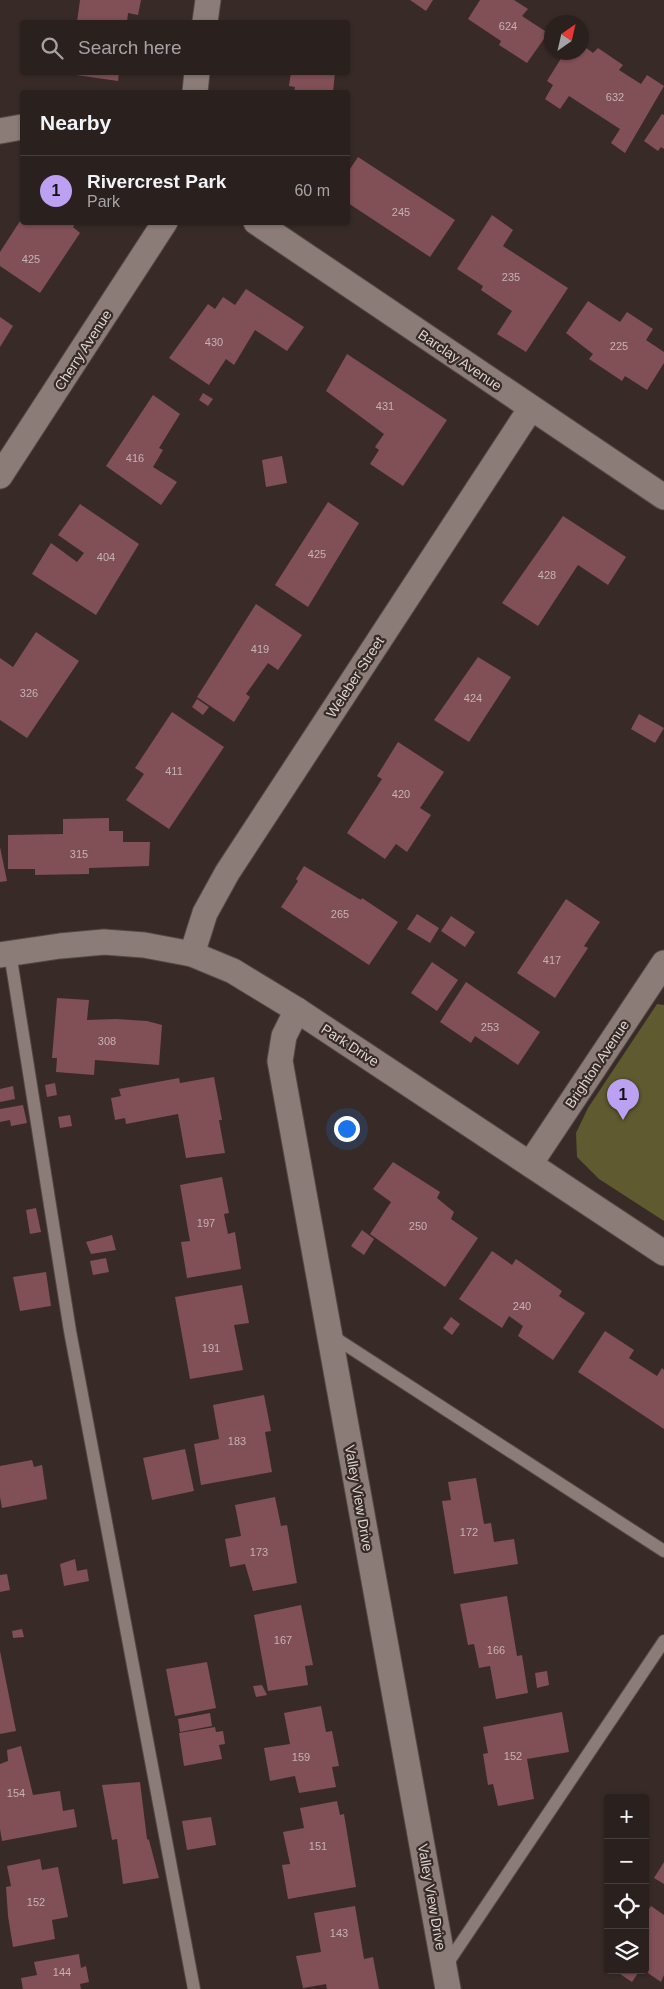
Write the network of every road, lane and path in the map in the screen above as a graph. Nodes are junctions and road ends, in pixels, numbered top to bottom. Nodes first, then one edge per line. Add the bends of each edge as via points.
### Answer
1 (208, 0) edge
2 (205, 20) edge
3 (198, 75) edge
4 (195, 90) edge
5 (20, 127) edge
6 (0, 131) edge
7 (163, 225) edge
8 (260, 225) edge
9 (531, 408) junction
10 (0, 476) edge
11 (664, 497) edge
12 (5, 954) edge
13 (192, 954) junction
14 (664, 963) edge
15 (297, 1010) junction
16 (530, 1164) junction
17 (664, 1253) edge
18 (329, 1334) junction
19 (664, 1551) edge
20 (664, 1641) edge
21 (446, 1979) edge
22 (194, 1989) edge

1 - 2 street
3 - 4 street
5 - 6 street
7 - 10 street, Cherry Avenue
8 - 9 street, Barclay Avenue
9 - 11 street, Barclay Avenue
9 - 13 street, Weleber Street via 227,873 205,913
12 - 13 street, Park Drive via 104,942
12 - 22 lane via 70,1331
13 - 15 street, Park Drive via 233,971
14 - 16 street, Brighton Avenue
15 - 16 street, Park Drive
15 - 18 street, Valley View Drive via 284,1036 280,1061
16 - 17 street, Park Drive
18 - 19 lane
18 - 21 street, Valley View Drive
20 - 21 lane

